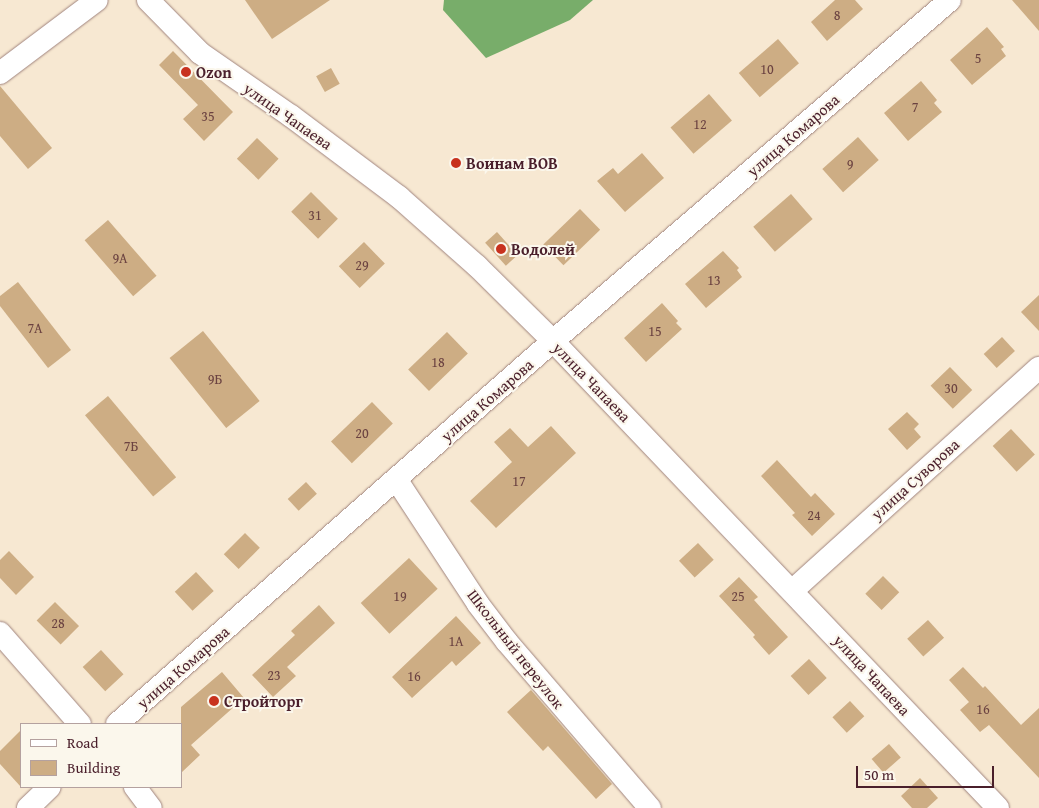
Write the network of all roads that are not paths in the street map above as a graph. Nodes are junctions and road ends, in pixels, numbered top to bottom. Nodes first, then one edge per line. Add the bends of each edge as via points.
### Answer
1 (96, 0) edge
2 (148, 0) edge
3 (950, 0) edge
4 (0, 73) edge
5 (553, 342) junction
6 (1039, 368) edge
7 (396, 480) junction
8 (792, 591) junction
9 (0, 633) edge
10 (79, 723) edge
11 (118, 723) edge
12 (49, 788) edge
13 (136, 788) edge
14 (28, 808) edge
15 (151, 808) edge
16 (650, 808) edge
17 (998, 808) edge

1 - 4 street
2 - 5 street, улица Чапаева via 200,53 399,197 477,266
3 - 5 street, улица Комарова
5 - 7 street, улица Комарова
5 - 8 street, улица Чапаева
6 - 8 street, улица Суворова
7 - 11 street, улица Комарова
7 - 16 street, Школьный переулок via 507,642
8 - 17 street, улица Чапаева
9 - 10 street
12 - 14 street
13 - 15 street

